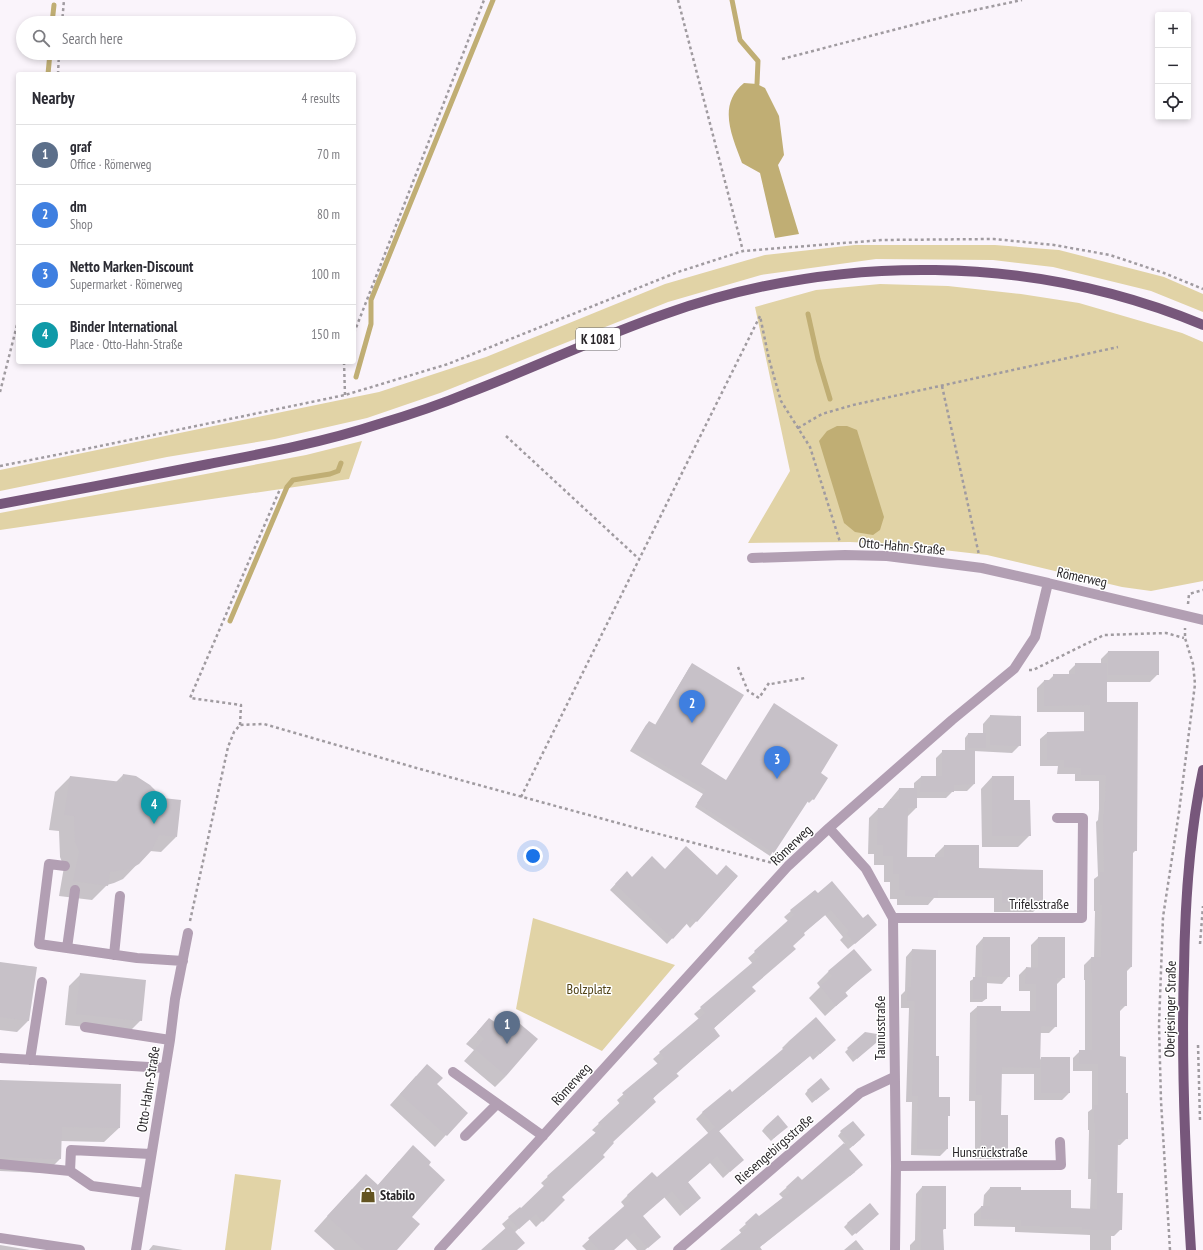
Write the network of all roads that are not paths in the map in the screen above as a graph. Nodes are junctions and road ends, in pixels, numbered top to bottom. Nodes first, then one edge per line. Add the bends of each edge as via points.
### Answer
1 (1203, 325) edge
2 (0, 504) edge
3 (752, 558) dead end
4 (1048, 583) junction
5 (1203, 620) edge
6 (1203, 770) edge
7 (1057, 818) dead end
8 (829, 828) junction
9 (65, 866) dead end
10 (75, 890) dead end
11 (120, 896) dead end
12 (893, 918) junction
13 (188, 933) road end
14 (67, 948) junction
15 (114, 955) junction
16 (183, 961) junction
17 (42, 982) dead end
18 (85, 1027) dead end
19 (170, 1040) junction
20 (0, 1058) edge
21 (30, 1060) junction
22 (166, 1068) junction
23 (453, 1072) dead end
24 (894, 1077) junction
25 (497, 1104) junction
26 (465, 1136) dead end
27 (543, 1136) junction
28 (1060, 1142) dead end
29 (152, 1154) junction
30 (0, 1164) edge
31 (896, 1166) junction
32 (70, 1172) junction
33 (145, 1193) junction
34 (0, 1238) edge
35 (80, 1250) edge
36 (136, 1250) edge
37 (438, 1250) edge
38 (678, 1250) edge
39 (894, 1250) edge
40 (1191, 1250) edge

1 - 2 main road, K 1081 via 1117,295 1006,274 905,270 812,278 728,295 666,313 466,394 351,433 232,460
3 - 4 street, Otto-Hahn-Straße via 893,556 982,568
4 - 5 street, Römerweg
4 - 8 street, Römerweg via 1035,637 1014,669
6 - 40 main road, Oberjesinger Straße via 1196,809 1185,927 1184,1086
7 - 12 street, Trifelsstraße via 1082,818 1082,918
8 - 12 street, Taunusstraße via 866,869
8 - 27 street, Römerweg via 788,866
9 - 14 street via 49,864 39,944
10 - 14 street
11 - 15 street
12 - 24 street, Taunusstraße
13 - 16 street, Otto-Hahn-Straße
14 - 15 street
15 - 16 street
16 - 19 street, Otto-Hahn-Straße
17 - 21 street
18 - 19 street
19 - 22 street, Otto-Hahn-Straße
20 - 21 street
21 - 22 street
22 - 29 street, Otto-Hahn-Straße
23 - 25 street
24 - 31 street, Taunusstraße
24 - 38 street, Riesengebirgsstraße via 860,1093
25 - 26 street
25 - 27 street
27 - 37 street, Römerweg
28 - 31 street, Hunsrückstraße via 1061,1165
29 - 32 street via 71,1150
29 - 33 street, Otto-Hahn-Straße
30 - 32 street
31 - 39 street, Taunusstraße
32 - 33 street via 92,1186
33 - 36 street, Otto-Hahn-Straße
34 - 35 street

